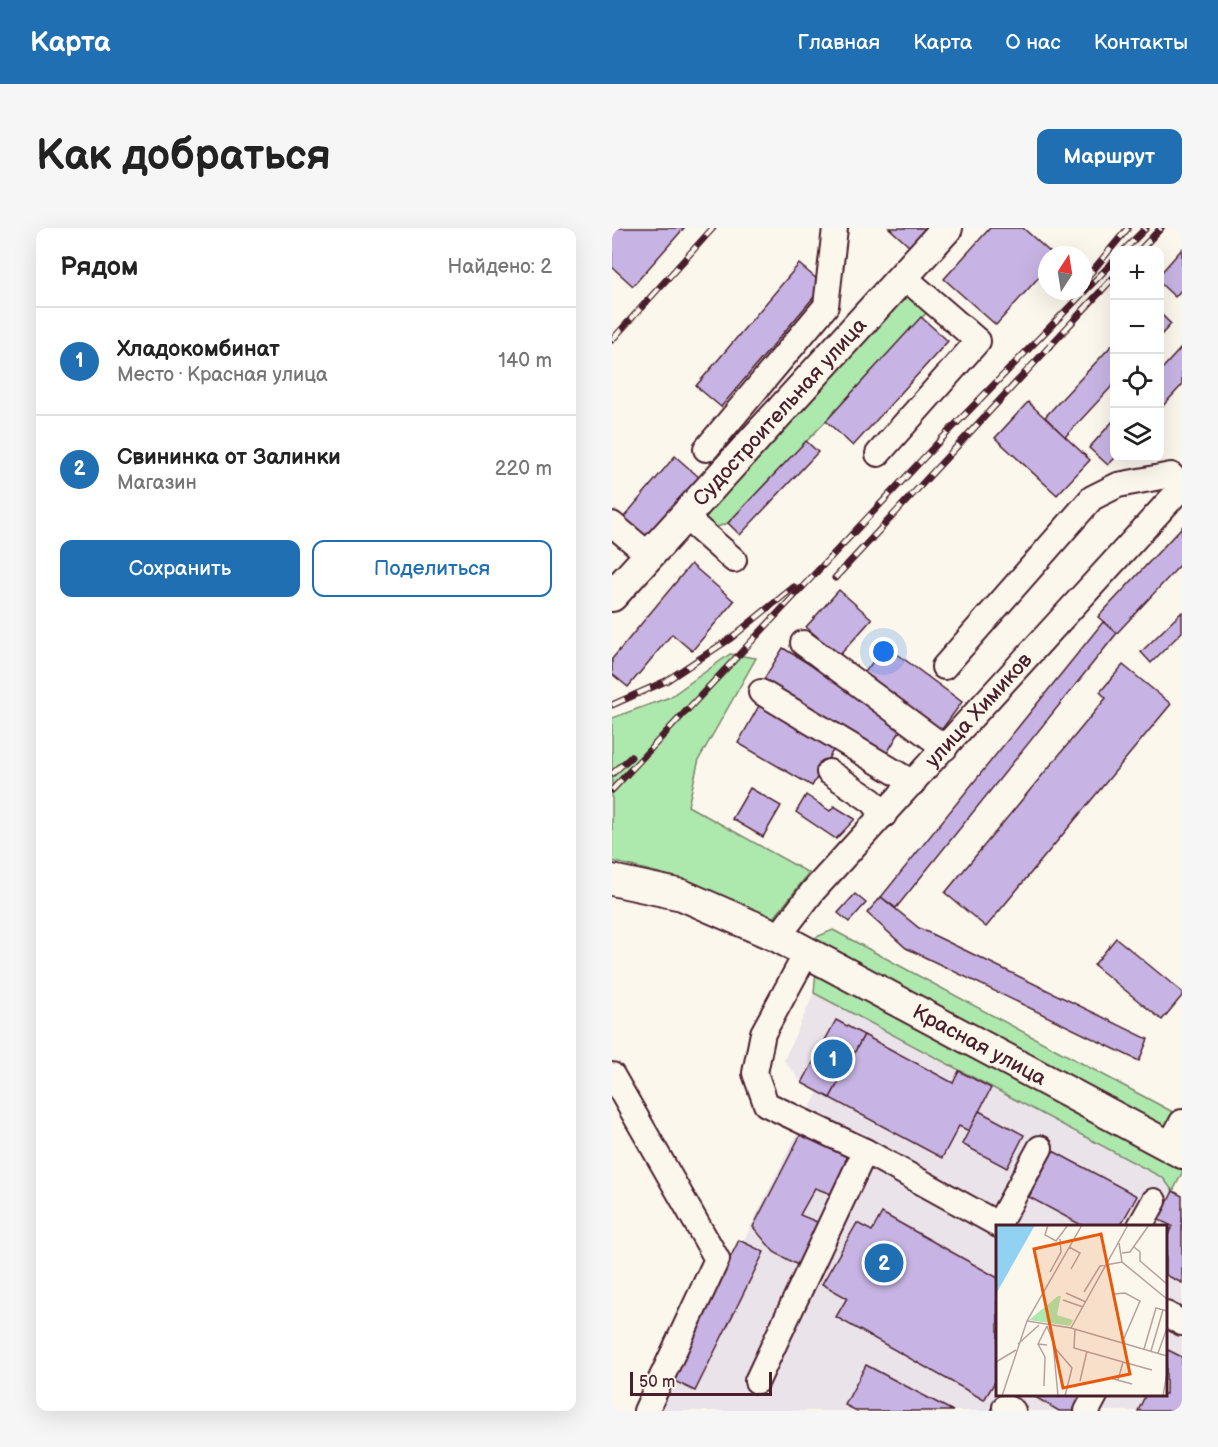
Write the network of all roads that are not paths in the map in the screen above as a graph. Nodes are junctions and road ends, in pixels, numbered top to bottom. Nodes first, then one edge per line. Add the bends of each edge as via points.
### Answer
1 (835, 228) edge
2 (947, 228) edge
3 (903, 276) junction
4 (746, 402) junction
5 (769, 422) junction
6 (706, 449) dead end
7 (878, 454) dead end
8 (1178, 483) edge
9 (684, 516) junction
10 (612, 524) edge
11 (649, 555) junction
12 (734, 560) dead end
13 (612, 596) edge
14 (803, 643) dead end
15 (945, 667) dead end
16 (761, 692) dead end
17 (945, 748) junction
18 (829, 772) dead end
19 (913, 783) junction
20 (884, 815) junction
21 (612, 880) edge
22 (778, 937) junction
23 (807, 952) junction
24 (612, 1075) edge
25 (1178, 1140) edge
26 (1040, 1148) dead end
27 (865, 1151) junction
28 (1154, 1201) dead end
29 (998, 1225) edge
30 (1001, 1225) edge
31 (1141, 1225) edge
32 (1167, 1315) edge
33 (1182, 1323) edge
34 (757, 1381) dead end
35 (1095, 1396) edge
36 (646, 1411) edge
37 (1087, 1411) edge

1 - 4 street via 826,306
2 - 3 main road, Судостроительная улица
3 - 5 main road, Судостроительная улица
3 - 7 street via 978,341
4 - 5 street
4 - 6 street
5 - 9 main road, Судостроительная улица
8 - 15 street via 1118,485 1092,498
8 - 17 street, улица Химиков
9 - 11 main road, Судостроительная улица
9 - 12 street
10 - 11 street
11 - 13 main road, Судостроительная улица
14 - 17 street
16 - 19 street
17 - 19 street, улица Химиков
18 - 20 street via 872,801
19 - 20 street, улица Химиков
20 - 22 street, улица Химиков via 813,891
21 - 22 main road, Красная улица via 682,895
22 - 23 main road, Красная улица
23 - 25 main road, Красная улица
23 - 27 street via 763,1032 755,1073 766,1104
24 - 36 street via 717,1259
26 - 30 street
27 - 29 street
27 - 34 street
28 - 31 street
32 - 33 street
35 - 37 street

